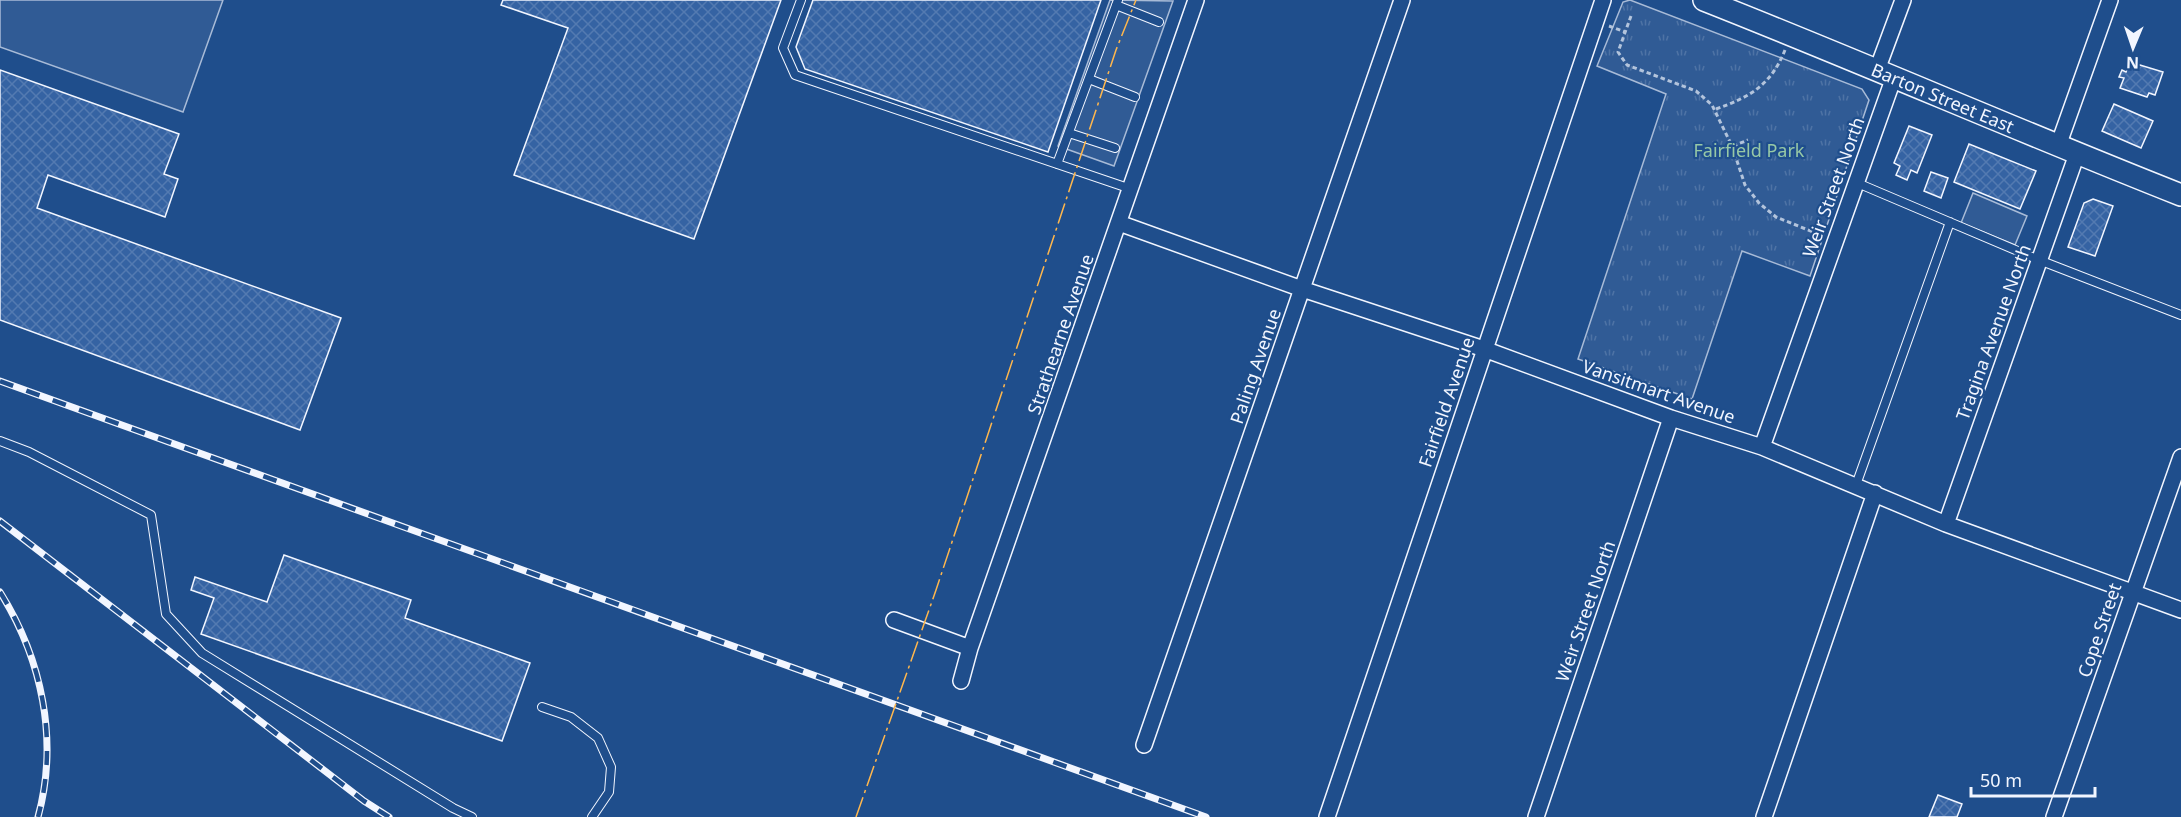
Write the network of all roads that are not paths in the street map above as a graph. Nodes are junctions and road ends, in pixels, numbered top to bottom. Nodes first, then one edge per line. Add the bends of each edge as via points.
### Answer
1 (801, 0) edge
2 (1196, 0) edge
3 (1402, 0) edge
4 (1603, 0) edge
5 (1704, 0) edge
6 (1903, 0) edge
7 (2110, 0) edge
8 (1117, 3) edge
9 (1159, 22) dead end
10 (1886, 74) junction
11 (1089, 79) junction
12 (1135, 97) dead end
13 (1069, 133) junction
14 (1115, 148) dead end
15 (2067, 150) junction
16 (1057, 164) junction
17 (1855, 182) junction
18 (1131, 189) junction
19 (2181, 195) edge
20 (1950, 222) junction
21 (1119, 224) junction
22 (2039, 260) junction
23 (1302, 289) junction
24 (2181, 315) edge
25 (1484, 349) junction
26 (1671, 418) junction
27 (0, 441) edge
28 (1762, 447) junction
29 (2181, 457) edge
30 (1856, 485) junction
31 (1875, 493) junction
32 (1946, 524) junction
33 (2133, 592) junction
34 (2181, 610) edge
35 (894, 620) dead end
36 (970, 648) junction
37 (961, 681) dead end
38 (542, 707) dead end
39 (1144, 745) dead end
40 (472, 817) edge
41 (592, 817) edge
42 (1327, 817) edge
43 (1536, 817) edge
44 (1764, 817) edge
45 (2054, 817) edge

1 - 16 lane via 783,48 795,75
2 - 18 street, Strathearne Avenue
3 - 23 street, Paling Avenue
4 - 25 street, Fairfield Avenue
5 - 10 main road, Barton Street East
6 - 10 street, Weir Street North
7 - 15 street, Tragina Avenue North
8 - 9 lane
8 - 11 lane
10 - 15 main road, Barton Street East
10 - 17 street, Weir Street North
11 - 12 lane
11 - 13 lane
13 - 14 lane
13 - 16 lane
15 - 19 main road, Barton Street East
15 - 22 street, Tragina Avenue North
16 - 18 lane
17 - 20 lane
17 - 28 street, Weir Street North
18 - 21 street, Strathearne Avenue
20 - 22 lane
20 - 30 lane
21 - 23 street, Vansitmart Avenue
21 - 36 street, Strathearne Avenue
22 - 24 lane
22 - 32 street, Tragina Avenue North
23 - 25 street, Vansitmart Avenue
23 - 39 street, Paling Avenue
25 - 26 street, Vansitmart Avenue
25 - 42 street, Fairfield Avenue
26 - 28 street, Vansitmart Avenue
26 - 43 street, Weir Street North
27 - 40 lane via 151,515 166,614 202,653
28 - 30 street, Vansitmart Avenue
29 - 33 street, Cope Street
30 - 31 street, Vansitmart Avenue
31 - 32 street, Vansitmart Avenue
31 - 44 street
32 - 33 street, Vansitmart Avenue
33 - 34 street, Vansitmart Avenue
33 - 45 street, Cope Street
35 - 36 street
36 - 37 street, Strathearne Avenue
38 - 41 lane via 571,717 598,738 611,767 609,792

